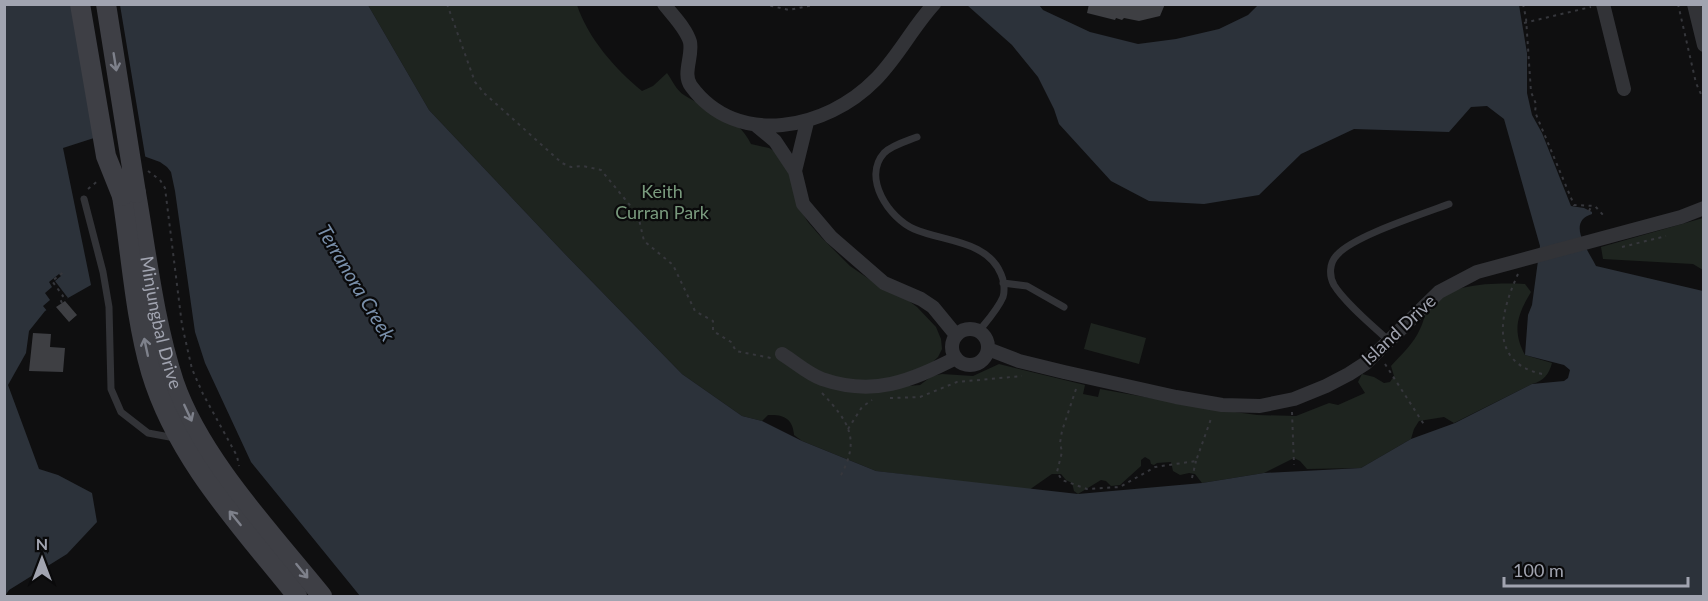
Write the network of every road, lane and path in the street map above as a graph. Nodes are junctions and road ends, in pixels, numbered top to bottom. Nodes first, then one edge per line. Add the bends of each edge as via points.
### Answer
1 (80, 4) edge
2 (90, 4) edge
3 (106, 4) edge
4 (447, 4) edge
5 (664, 4) edge
6 (763, 4) edge
7 (818, 4) edge
8 (934, 4) edge
9 (1523, 4) edge
10 (1678, 4) edge
11 (1694, 4) edge
12 (1597, 6) edge
13 (1525, 23) junction
14 (1704, 45) edge
15 (1624, 89) dead end
16 (1704, 101) edge
17 (807, 122) junction
18 (758, 126) junction
19 (917, 137) dead end
20 (138, 169) dead end
21 (795, 171) junction
22 (103, 178) dead end
23 (129, 195) junction
24 (84, 199) joint
25 (1449, 204) dead end
26 (1592, 206) junction
27 (1704, 207) edge
28 (1589, 211) dead end
29 (1604, 216) dead end
30 (1521, 268) dead end
31 (65, 271) dead end
32 (1003, 283) junction
33 (62, 303) dead end
34 (1064, 307) dead end
35 (979, 331) junction
36 (956, 335) junction
37 (1389, 341) junction
38 (988, 349) junction
39 (782, 354) joint
40 (956, 358) junction
41 (1382, 359) dead end
42 (1542, 374) dead end
43 (1028, 377) dead end
44 (821, 378) junction
45 (1078, 385) dead end
46 (875, 399) dead end
47 (882, 399) dead end
48 (1292, 406) dead end
49 (1214, 411) dead end
50 (1425, 426) dead end
51 (848, 429) junction
52 (180, 440) junction
53 (234, 461) dead end
54 (1196, 461) junction
55 (1294, 465) dead end
56 (840, 477) dead end
57 (1192, 478) dead end
58 (297, 597) edge
59 (322, 597) edge

1 - 23 main road, bridge via 106,156
2 - 23 main road, Minjungbal Drive, bridge
3 -> 23 main road, Minjungbal Drive, bridge
4 - 39 path via 471,74 485,94 562,163 601,170 638,215 644,241 673,265 695,311 713,321 713,331 731,342 736,351 771,358
5 - 18 street via 688,36 687,80 693,89 713,108
6 - 7 path via 789,9
8 - 17 street via 869,86 837,109
9 - 13 path
10 - 16 path via 1696,83
11 - 14 street
12 - 13 path
12 - 15 street
13 - 26 path via 1535,112 1574,205
17 - 18 street
17 - 21 street
18 - 21 street via 775,141
19 - 32 lane via 886,151 880,160 877,182 881,196 913,229 978,249 996,263
20 - 53 path via 149,171 165,188 182,325 192,369 240,468
21 - 36 street via 803,204 831,237 884,283 933,308
22 - 24 path via 88,189
52 -> 23 main road, Minjungbal Drive via 152,372 141,324
23 -> 59 main road, Minjungbal Drive via 175,384 186,409 203,442 236,489
24 - 52 lane via 104,272 111,389 121,412 148,433
25 - 37 lane via 1352,243 1336,256 1330,267 1333,284
26 - 28 path
26 - 29 path
27 - 37 street, Island Drive via 1681,217 1477,272 1439,292
30 - 42 path via 1505,304 1503,340 1512,359 1529,371
31 - 33 path via 52,281 63,296
32 - 34 lane via 1027,286
32 - 35 lane via 1003,295
35 - 36 street via 964,329
35 - 38 street
36 - 40 street via 951,344
37 - 38 street, Island Drive via 1366,363 1326,386 1294,399 1260,406 1222,405 1176,397 1019,361
38 - 40 street via 978,363 966,364
39 - 44 street
40 - 44 street via 894,385 847,384
41 - 50 path
43 - 47 path via 957,382 920,396
44 - 51 path via 820,390 842,415
45 - 54 path via 1062,431 1057,472 1062,480 1087,489 1120,487 1155,467
46 - 51 path via 862,407
48 - 55 path
49 - 54 path
51 - 56 path via 850,457
58 -> 52 main road, Minjungbal Drive via 223,503
54 - 57 path

